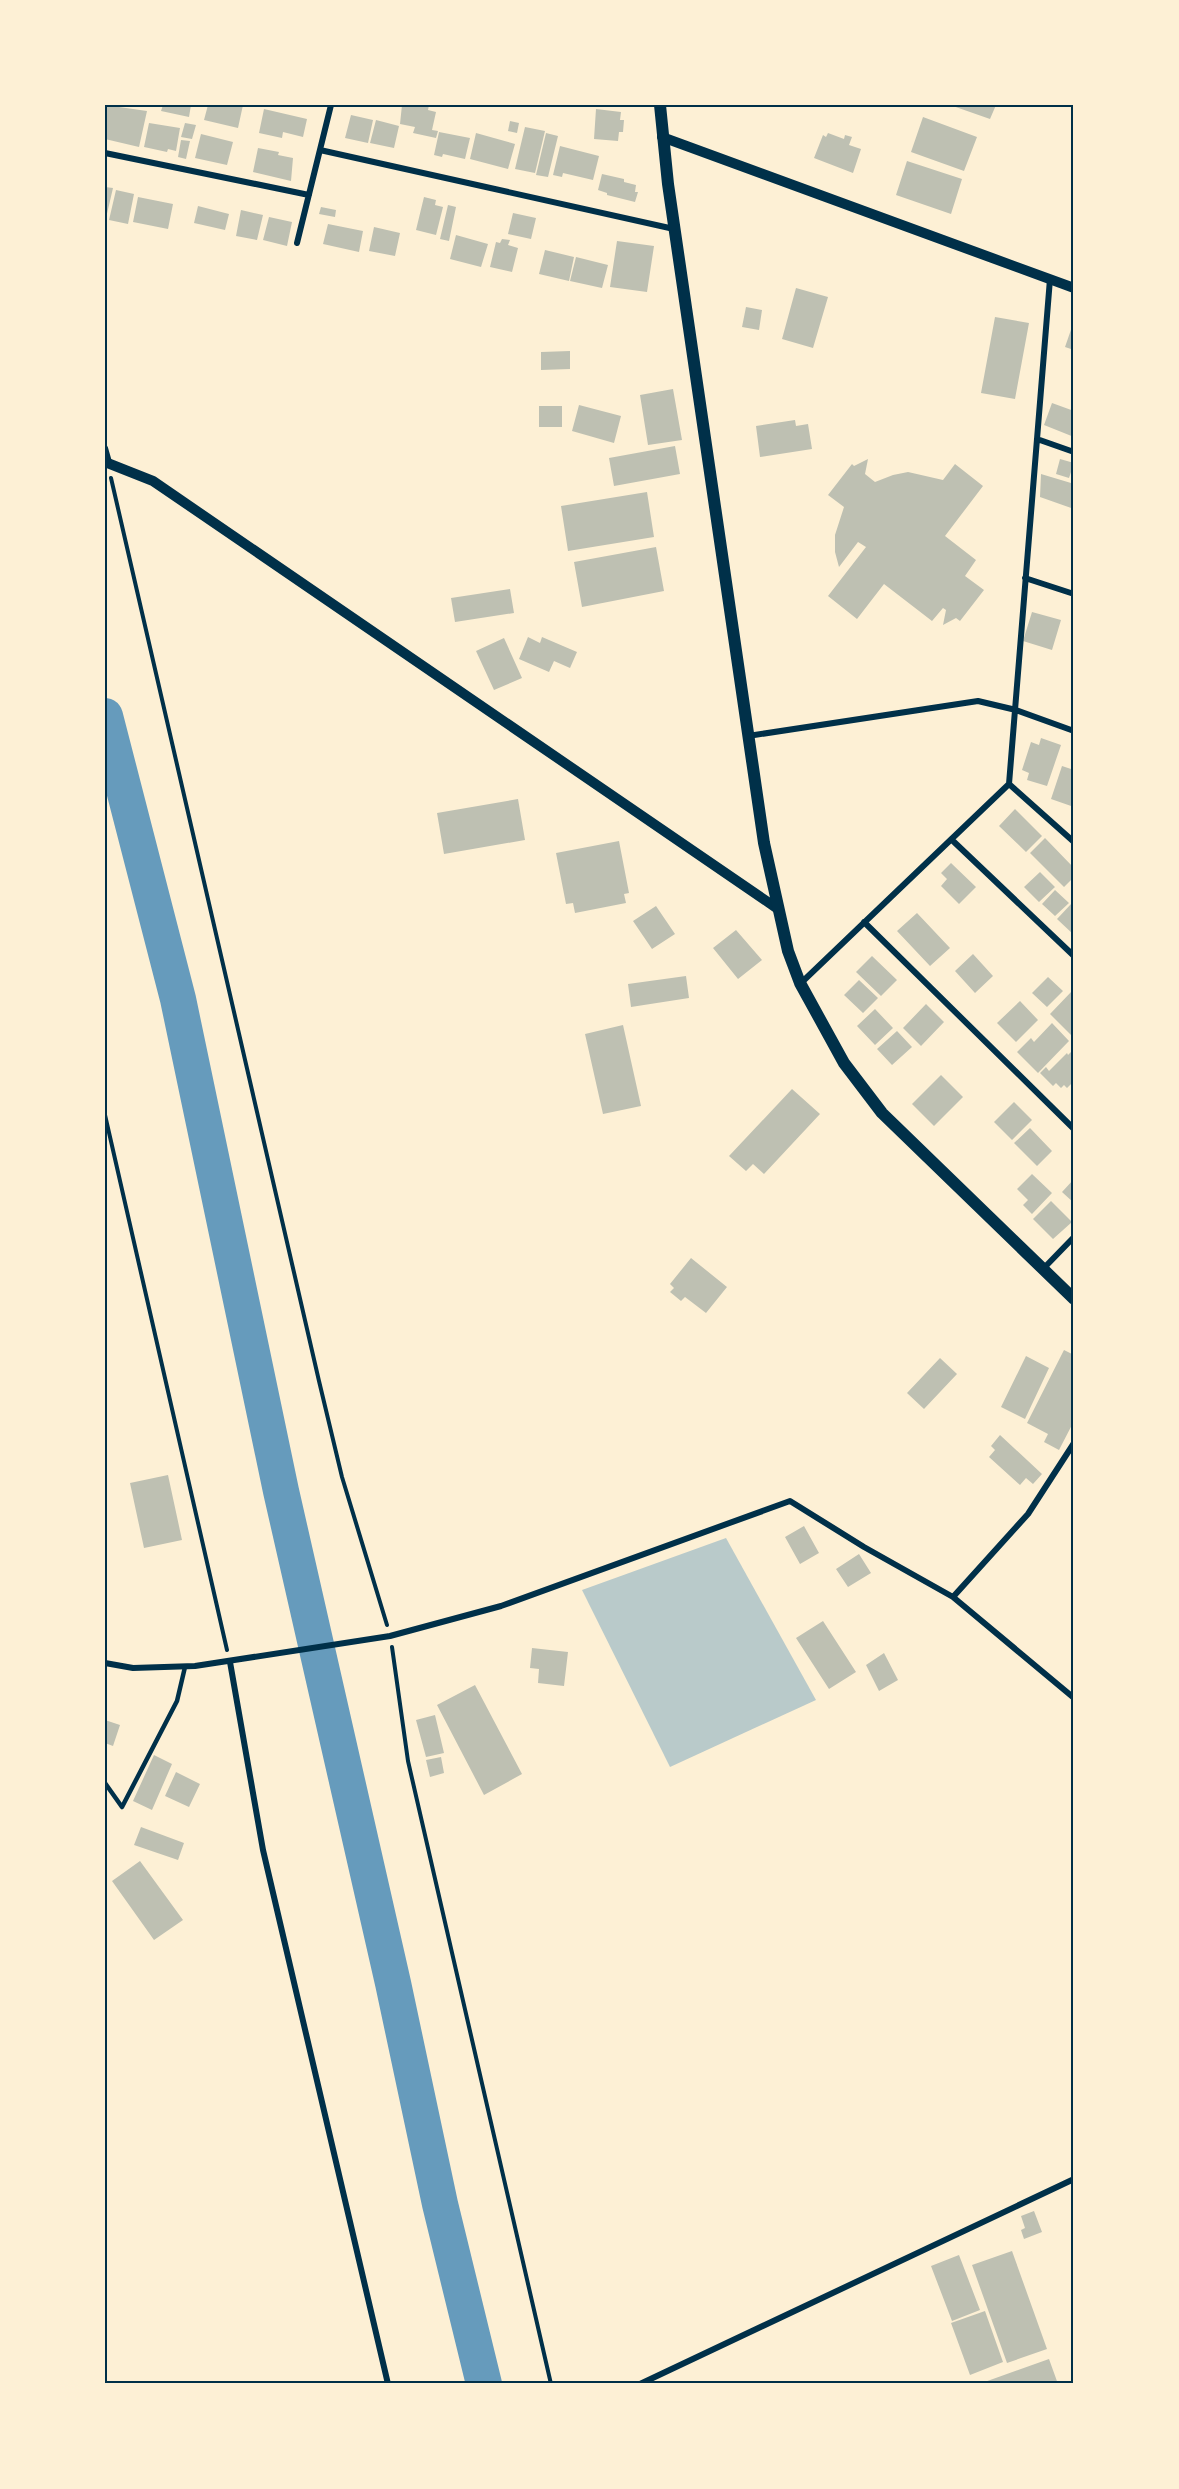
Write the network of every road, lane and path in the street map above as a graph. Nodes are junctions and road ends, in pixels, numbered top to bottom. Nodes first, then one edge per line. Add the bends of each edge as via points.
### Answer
1 (331, 105) edge
2 (660, 105) edge
3 (662, 137) junction
4 (320, 150) junction
5 (105, 153) edge
6 (309, 195) junction
7 (675, 229) junction
8 (297, 243) dead end
9 (1050, 279) junction
10 (1074, 288) edge
11 (1037, 439) junction
12 (105, 448) edge
13 (1074, 452) edge
14 (107, 462) edge
15 (1024, 578) junction
16 (1074, 594) edge
17 (1016, 710) junction
18 (1074, 731) edge
19 (748, 736) junction
20 (1009, 784) junction
21 (952, 840) junction
22 (1074, 842) edge
23 (778, 909) junction
24 (864, 922) junction
25 (1074, 956) edge
26 (800, 983) junction
27 (105, 1115) edge
28 (1074, 1129) edge
29 (1074, 1237) edge
30 (1043, 1269) junction
31 (1074, 1299) edge
32 (1074, 1443) edge
33 (953, 1597) junction
34 (390, 1636) junction
35 (230, 1662) junction
36 (105, 1663) edge
37 (185, 1667) junction
38 (1074, 1698) edge
39 (105, 1784) edge
40 (1074, 2179) edge
41 (388, 2384) edge
42 (551, 2384) edge
43 (640, 2384) edge

1 - 4 street
2 - 3 main road
3 - 7 main road
3 - 9 street
4 - 6 street
4 - 7 street
5 - 6 street
6 - 8 street
7 - 19 main road
9 - 10 street
9 - 11 street
11 - 13 street
11 - 15 street
12 - 14 street
14 - 23 street via 153,481
14 - 34 path via 319,1381 342,1476
15 - 16 street
15 - 17 street
17 - 18 street
17 - 19 street via 978,700
17 - 20 street
19 - 23 main road
20 - 21 street
20 - 22 street
21 - 24 street
21 - 25 street
23 - 26 main road
24 - 26 street
24 - 28 street
26 - 30 main road via 844,1063 882,1113
27 - 35 path
29 - 30 street
30 - 31 main road
32 - 33 street via 1028,1514
33 - 34 street via 790,1501 501,1606
33 - 38 street
34 - 35 street
34 - 42 path via 408,1761
35 - 37 street
35 - 41 street via 263,1850
36 - 37 street via 133,1668
37 - 39 lane via 177,1701 122,1807
40 - 43 street

